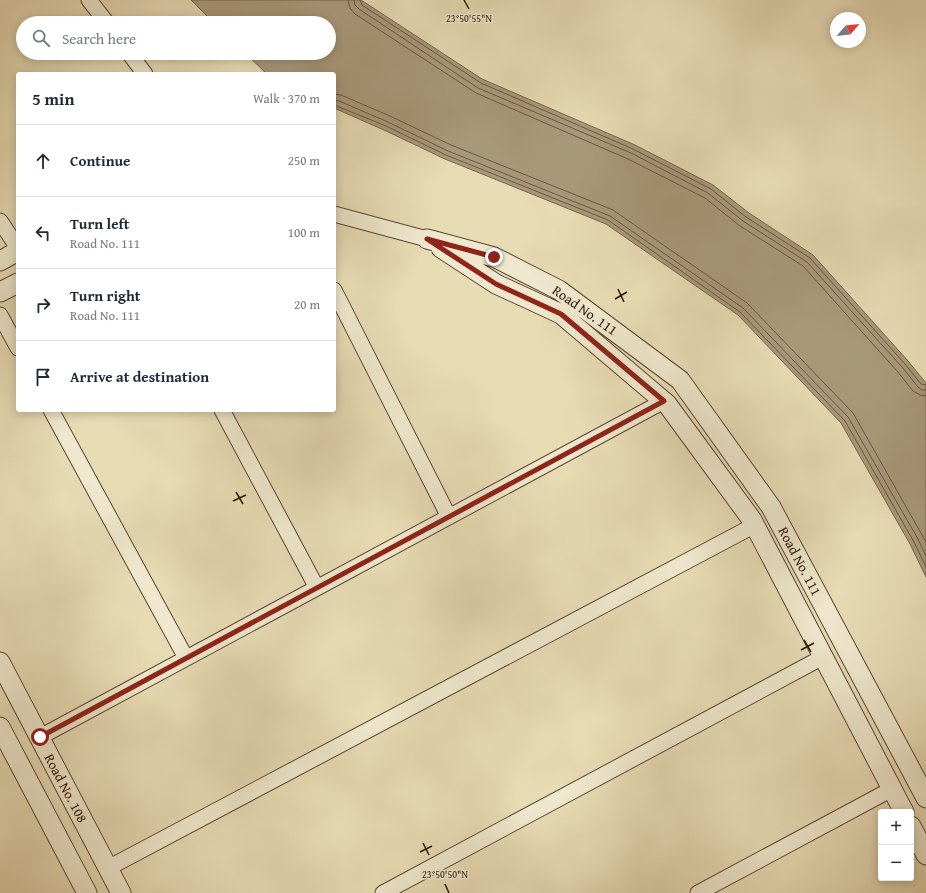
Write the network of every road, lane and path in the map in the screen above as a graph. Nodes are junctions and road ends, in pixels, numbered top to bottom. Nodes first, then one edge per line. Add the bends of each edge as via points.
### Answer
1 (89, 0) edge
2 (102, 16) edge
3 (134, 60) edge
4 (143, 72) edge
5 (336, 215) edge
6 (0, 221) edge
7 (427, 239) junction
8 (16, 245) edge
9 (16, 252) edge
10 (0, 261) edge
11 (16, 284) edge
12 (0, 292) edge
13 (336, 294) edge
14 (0, 315) edge
15 (16, 344) edge
16 (664, 401) junction
17 (52, 412) edge
18 (223, 412) edge
19 (449, 517) junction
20 (755, 525) junction
21 (317, 588) junction
22 (823, 657) junction
23 (186, 658) junction
24 (0, 662) edge
25 (0, 727) edge
26 (40, 737) junction
27 (892, 789) junction
28 (926, 798) edge
29 (902, 809) edge
30 (914, 832) edge
31 (926, 855) edge
32 (108, 868) junction
33 (88, 893) edge
34 (121, 893) edge
35 (383, 893) edge
36 (698, 893) edge

1 - 2 street
3 - 4 street
5 - 7 street
6 - 8 street
7 - 16 street, Road No. 111 via 496,284 561,314
7 - 28 street, Road No. 111 via 494,257 559,290 680,380 771,507
9 - 10 street
11 - 12 street
13 - 19 street
14 - 15 street
16 - 19 street
16 - 20 street, Road No. 111
17 - 23 street
18 - 21 street
19 - 21 street
20 - 22 street, Road No. 111
20 - 32 street
21 - 23 street
22 - 27 street, Road No. 111
22 - 35 street
23 - 26 street
24 - 26 street, Road No. 108
25 - 33 street
26 - 32 street, Road No. 108
27 - 29 street, Road No. 111
27 - 36 street
30 - 31 street
32 - 34 street, Road No. 108

